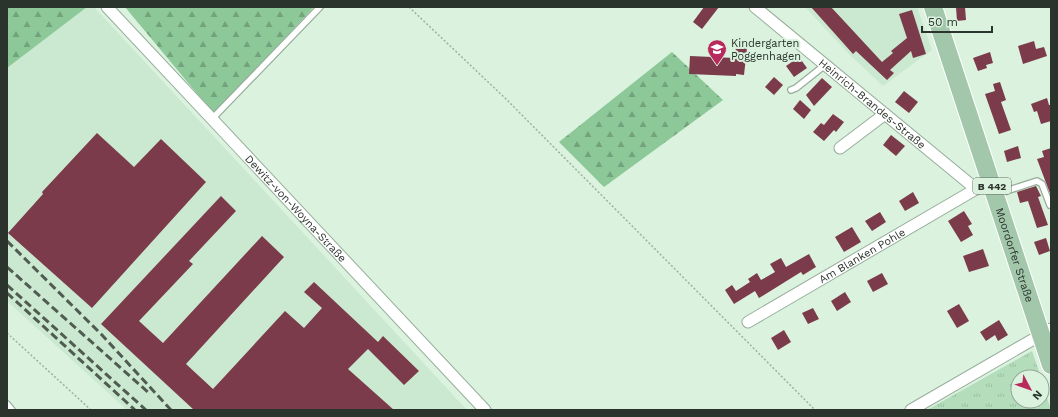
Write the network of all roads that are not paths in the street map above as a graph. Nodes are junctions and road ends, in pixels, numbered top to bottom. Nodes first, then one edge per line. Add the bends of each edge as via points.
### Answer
1 (107, 7) edge
2 (320, 7) edge
3 (755, 7) edge
4 (933, 7) edge
5 (825, 65) junction
6 (790, 90) dead end
7 (885, 114) junction
8 (211, 120) junction
9 (840, 148) dead end
10 (987, 188) junction
11 (1050, 205) edge
12 (748, 322) dead end
13 (1046, 332) edge
14 (1051, 365) edge
15 (7, 404) edge
16 (12, 410) edge
17 (485, 410) edge
18 (911, 410) edge

1 - 8 street, Dewitz-von-Woyna-Straße
2 - 8 lane
3 - 5 street, Heinrich-Brandes-Straße
4 - 10 main road, Moordorfer Straße / B 442
5 - 6 lane
5 - 7 street, Heinrich-Brandes-Straße
7 - 9 street
7 - 10 street, Heinrich-Brandes-Straße
8 - 17 street, Dewitz-von-Woyna-Straße
10 - 11 lane via 1037,181 1042,184
10 - 12 street, Am Blanken Pohle
10 - 13 main road, Moordorfer Straße / B 442
13 - 14 main road, Moordorfer Straße / B 442
13 - 18 street
15 - 16 lane

